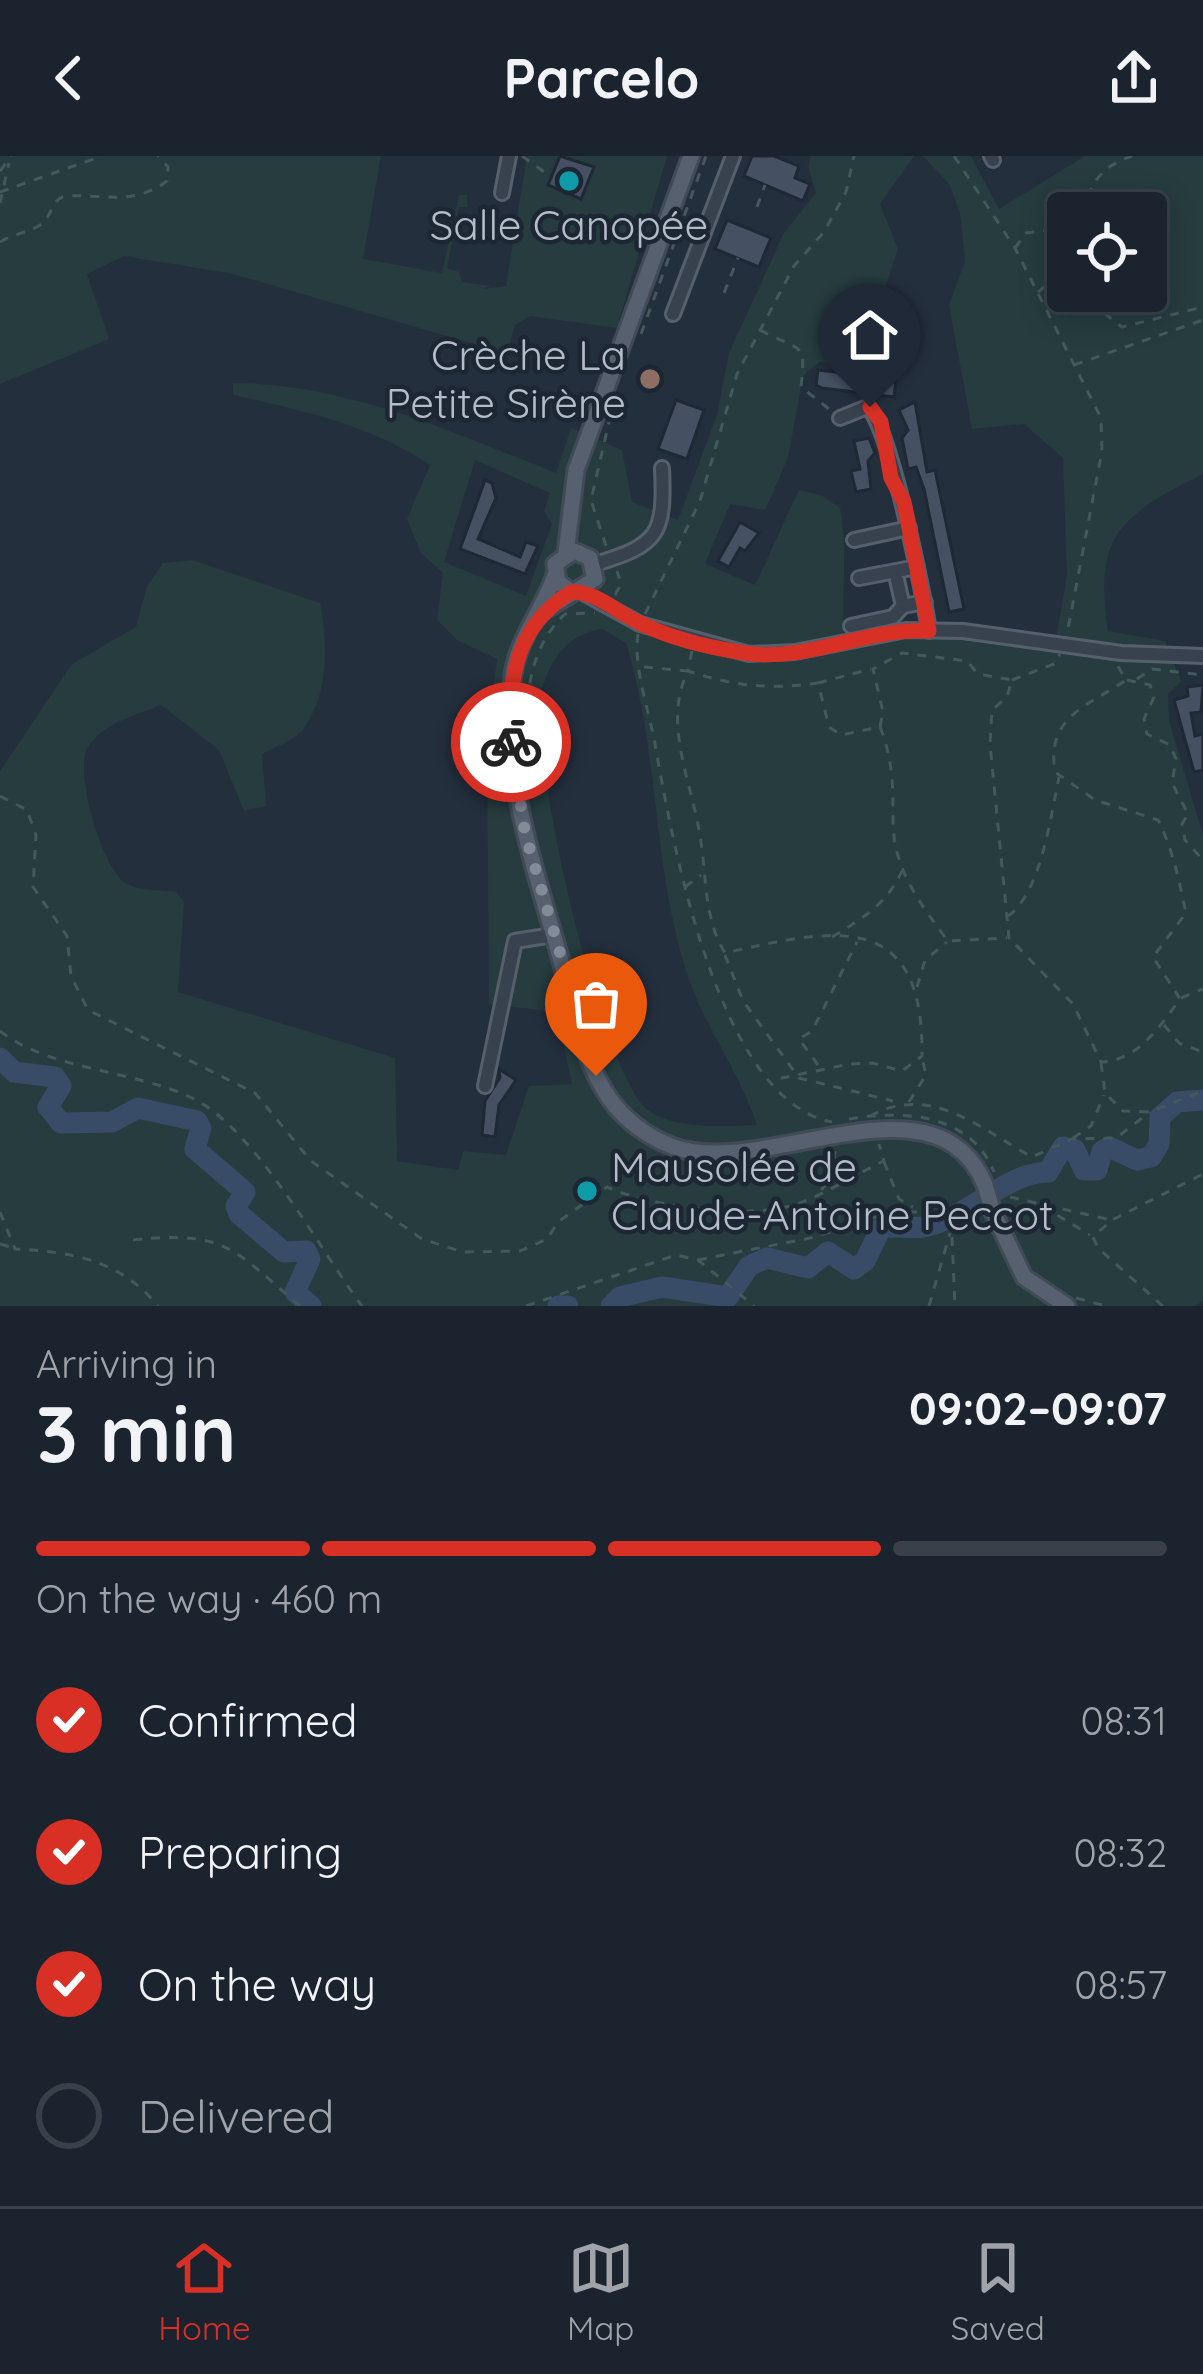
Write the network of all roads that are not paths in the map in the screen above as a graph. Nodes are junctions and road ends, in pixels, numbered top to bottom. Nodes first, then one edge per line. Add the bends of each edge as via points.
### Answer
1 (509, 156) edge
2 (680, 156) edge
3 (691, 156) edge
4 (733, 156) edge
5 (502, 193) dead end
6 (652, 264) junction
7 (674, 314) dead end
8 (840, 418) road end
9 (662, 468) dead end
10 (574, 524) junction
11 (909, 528) junction
12 (854, 540) dead end
13 (566, 553) junction
14 (597, 563) junction
15 (917, 567) junction
16 (555, 575) junction
17 (859, 578) dead end
18 (897, 580) dead end
19 (576, 591) junction
20 (609, 602) junction
21 (925, 602) junction
22 (903, 605) junction
23 (540, 614) junction
24 (851, 626) dead end
25 (929, 631) junction
26 (1203, 656) edge
27 (553, 935) junction
28 (484, 1086) dead end
29 (1064, 1299) edge

1 - 5 street
2 - 6 main road
3 - 6 main road
4 - 7 street
6 - 10 main road via 576,470
8 - 11 street via 866,406 877,413
9 - 14 street via 664,513 655,535 636,551
10 - 13 main road
10 - 14 main road
11 - 12 street
11 - 15 street
13 - 14 main road
13 - 16 main road
14 - 19 main road
14 - 20 street
15 - 17 street
15 - 21 street
16 - 19 main road
16 - 23 main road
18 - 22 street
19 - 20 street
19 - 23 main road
20 - 25 street via 699,642 771,654
21 - 22 street
21 - 25 street
22 - 24 street via 893,617
23 - 27 main road via 513,673 512,759
25 - 26 street via 1067,650
27 - 28 street via 515,941
27 - 29 main road, bridge via 596,1076 632,1123 696,1152 748,1152 832,1130 930,1133 989,1178 987,1208 1024,1277

